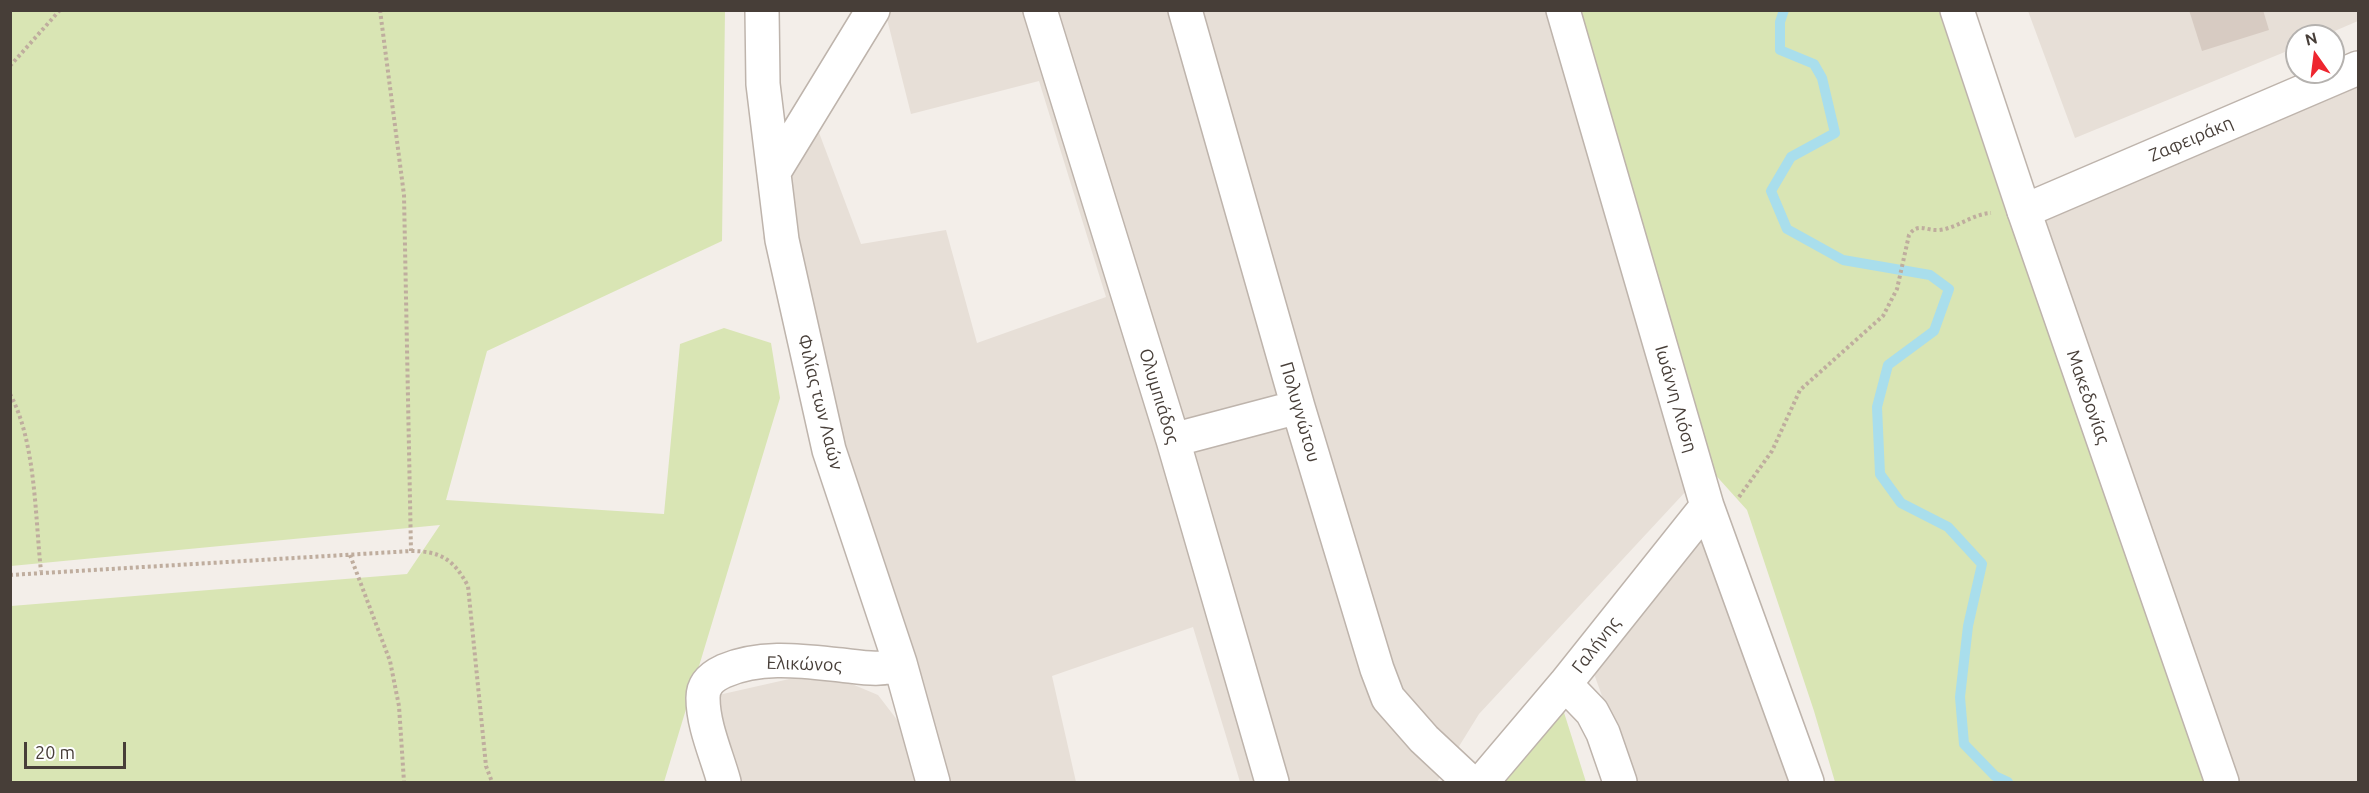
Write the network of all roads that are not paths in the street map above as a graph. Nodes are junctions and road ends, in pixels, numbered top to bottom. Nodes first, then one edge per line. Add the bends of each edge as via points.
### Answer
1 (762, 10) edge
2 (873, 10) edge
3 (1040, 10) edge
4 (1185, 10) edge
5 (1563, 10) edge
6 (1958, 10) edge
7 (2358, 68) edge
8 (774, 172) junction
9 (2024, 211) junction
10 (1298, 407) junction
11 (1173, 440) junction
12 (1707, 506) junction
13 (900, 663) junction
14 (1565, 684) junction
15 (724, 783) edge
16 (933, 783) edge
17 (1272, 783) edge
18 (1470, 783) edge
19 (1482, 783) edge
20 (1620, 783) edge
21 (1807, 783) edge
22 (2223, 783) edge

1 - 8 street, Φιλίας των Λαών via 763,84
2 - 8 street
3 - 11 street, Ολυμπιάδος
4 - 10 street, Πολυγνώτου
5 - 12 street, Ιωάννη Λιόση
6 - 9 street, Μακεδονίας
7 - 9 street, Ζαφειράκη
8 - 13 street, Φιλίας των Λαών via 782,240 829,450
9 - 22 street, Μακεδονίας
10 - 11 street
10 - 18 street, Πολυγνώτου via 1388,698
11 - 17 street, Ολυμπιάδος
12 - 14 street, Γαλήνης
12 - 21 street, Ιωάννη Λιόση
13 - 15 street, Ελικώνος via 873,668 764,661 717,674 705,685 703,697
13 - 16 street, Φιλίας των Λαών
14 - 19 street, Γαλήνης
14 - 20 street via 1592,712

